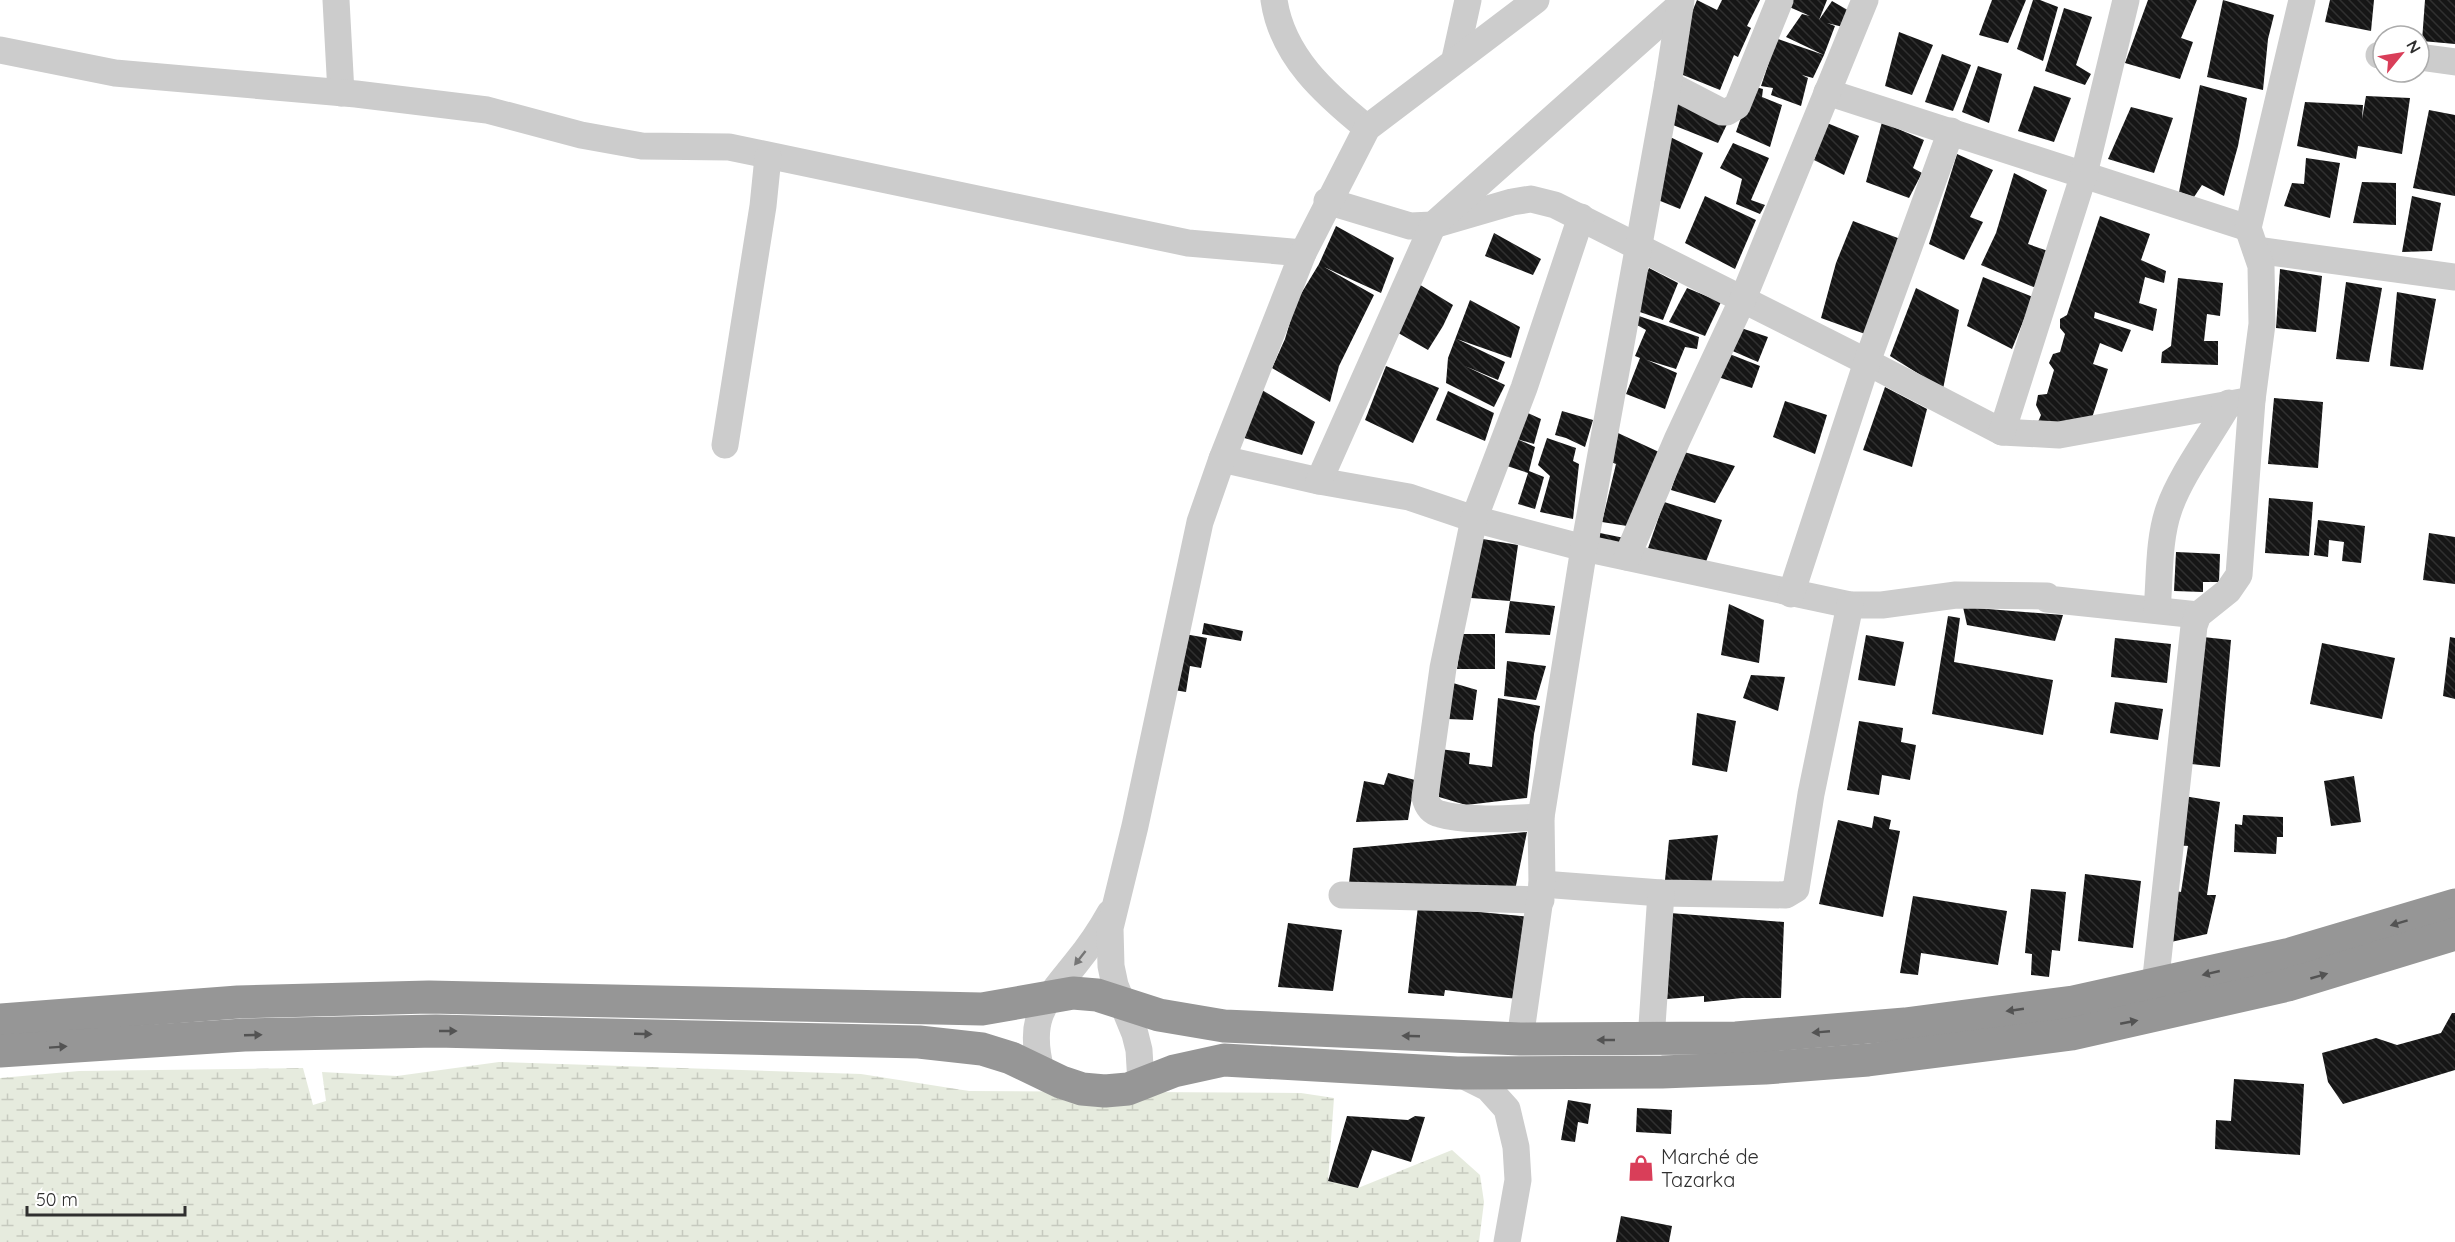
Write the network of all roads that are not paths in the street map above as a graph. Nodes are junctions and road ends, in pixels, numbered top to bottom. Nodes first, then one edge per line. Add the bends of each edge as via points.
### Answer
1 (336, 0) edge
2 (1274, 0) edge
3 (1468, 0) edge
4 (1536, 0) edge
5 (1780, 0) edge
6 (1865, 0) edge
7 (2302, 0) edge
8 (2122, 1) edge
9 (1681, 3) edge
10 (0, 50) edge
11 (1455, 58) junction
12 (2431, 59) edge
13 (2455, 62) edge
14 (1668, 84) junction
15 (1827, 92) junction
16 (341, 93) junction
17 (1367, 128) junction
18 (1951, 130) junction
19 (768, 157) junction
20 (2084, 174) junction
21 (1327, 201) junction
22 (1581, 217) junction
23 (1433, 225) junction
24 (2252, 239) junction
25 (1638, 247) junction
26 (1303, 253) junction
27 (2455, 277) edge
28 (1742, 301) junction
29 (1867, 362) junction
30 (2240, 402) junction
31 (2002, 432) junction
32 (725, 445) dead end
33 (1222, 459) junction
34 (1319, 481) junction
35 (1474, 519) junction
36 (1584, 548) junction
37 (1627, 557) junction
38 (1791, 594) junction
39 (1850, 605) junction
40 (2157, 610) junction
41 (2199, 615) junction
42 (1541, 817) junction
43 (1541, 892) junction
44 (1661, 893) junction
45 (1342, 895) dead end
46 (2455, 905) edge
47 (1112, 910) junction
48 (2455, 934) edge
49 (2155, 986) junction
50 (1049, 995) junction
51 (1121, 1002) junction
52 (0, 1020) edge
53 (1520, 1040) junction
54 (1651, 1040) junction
55 (0, 1051) edge
56 (1041, 1070) junction
57 (1457, 1073) junction
58 (1141, 1084) junction
59 (1507, 1242) edge

1 - 16 street
2 - 17 street via 1292,50 1323,92
3 - 11 street
4 - 11 street
5 - 14 street via 1732,110 1722,112
6 - 15 street
7 - 24 street
8 - 20 street
9 - 14 street
9 - 23 street
10 - 16 street via 115,74
11 - 17 street
12 - 13 street
14 - 25 street
15 - 18 street
15 - 28 street
16 - 19 street via 487,110 581,135 642,146 729,147
17 - 21 street
18 - 20 street
18 - 29 street
19 - 26 street via 998,201 1188,243
19 - 32 street
20 - 24 street
20 - 31 street
21 - 23 street via 1410,226
21 - 26 street
22 - 23 street via 1531,199
22 - 25 street
22 - 35 street via 1524,388
23 - 34 street
24 - 27 street
24 - 30 street via 2261,267 2262,324
25 - 28 street
25 - 36 street
26 - 33 street
28 - 29 street
28 - 37 street
29 - 31 street
29 - 38 street
30 - 31 street via 2059,435
30 - 40 street via 2179,486 2168,510
30 - 41 street via 2239,575 2228,591
33 - 34 street
33 - 47 street via 1200,522 1135,826
34 - 35 street via 1409,497
35 - 36 street
35 - 42 street via 1443,668 1425,797 1427,805 1441,814
36 - 37 street
36 - 42 street
37 - 38 street
38 - 39 street
39 - 40 street via 1956,595 2047,596
39 - 44 street via 1811,794 1796,889 1786,895
40 - 41 street
41 - 49 street via 2190,644
42 - 43 street
43 - 44 street
43 - 45 street
43 - 53 street
44 - 54 street
46 -> 49 highway via 2290,954
47 -> 50 street
47 - 51 street via 1110,957
57 -> 48 highway via 1742,1069 1982,1047 2072,1034 2216,1003
49 -> 54 highway via 2073,1002 1905,1024 1736,1038
50 - 51 highway via 1098,995
50 - 52 highway via 1016,1004 948,1010 525,998 334,998
50 - 56 street via 1039,1016 1035,1040
53 -> 51 highway via 1224,1026 1160,1015
51 - 58 street via 1137,1042
54 -> 53 highway
55 -> 56 highway via 268,1034 531,1031 951,1044 982,1049
56 - 58 highway via 1083,1089 1105,1091
57 - 58 highway via 1224,1060 1174,1071
57 - 59 street via 1488,1088 1507,1109 1516,1147 1518,1180

